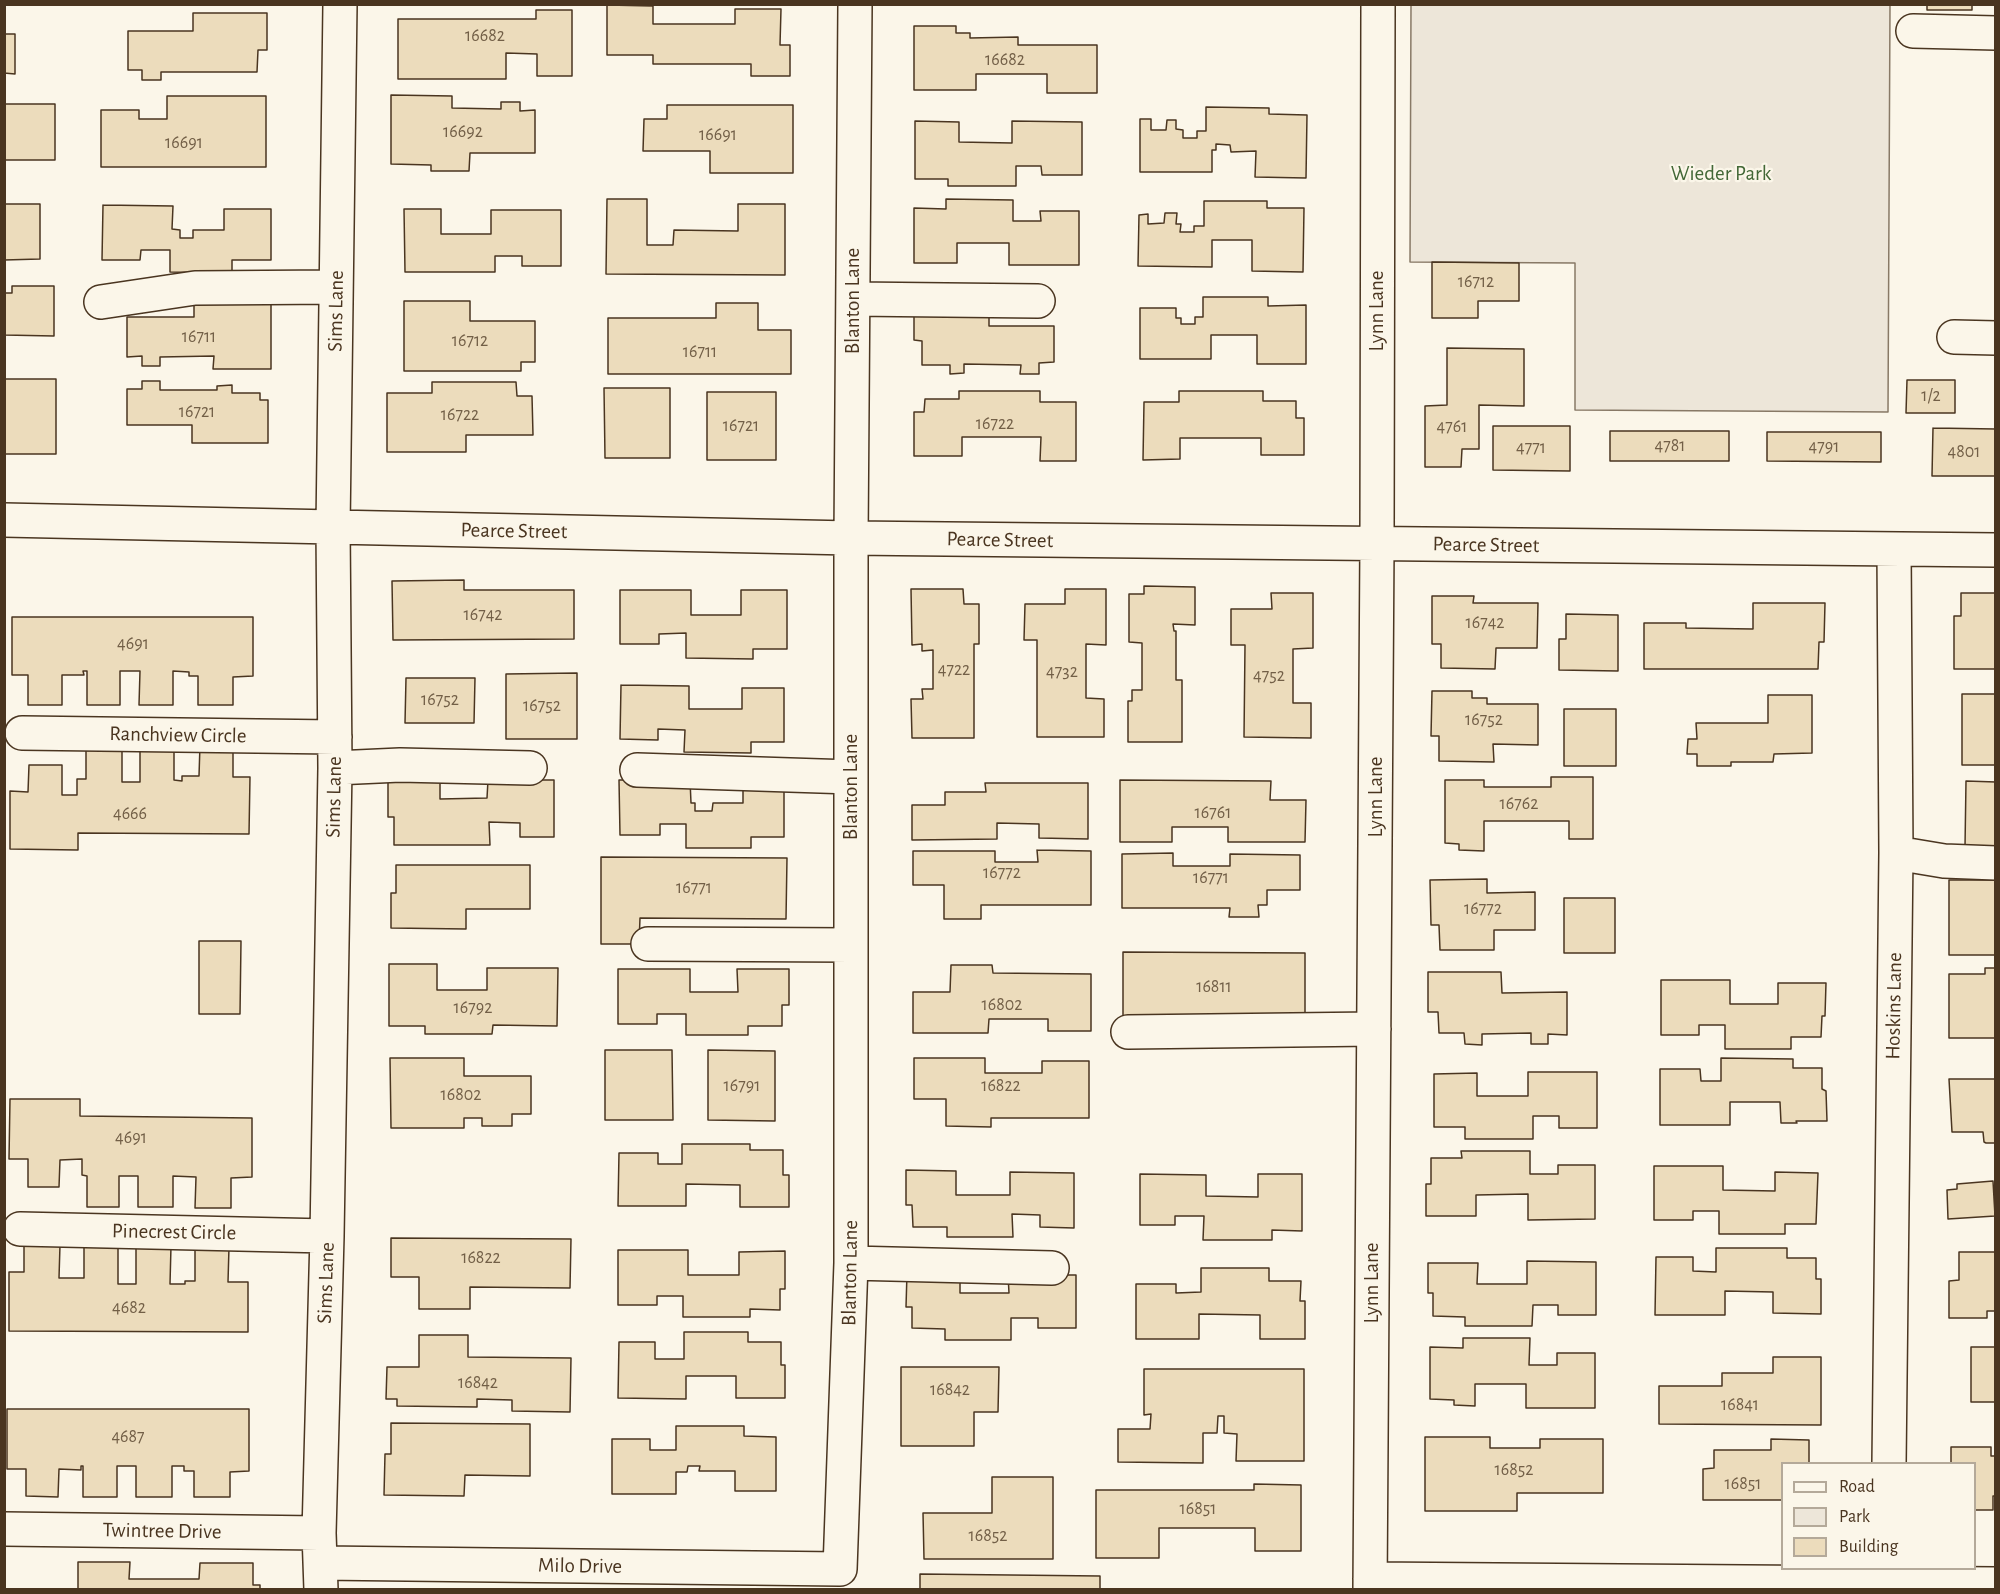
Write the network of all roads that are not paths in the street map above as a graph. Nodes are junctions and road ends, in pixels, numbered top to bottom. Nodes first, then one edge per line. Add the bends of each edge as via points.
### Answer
1 (340, 4) edge
2 (855, 4) edge
3 (1378, 4) edge
4 (1913, 31) dead end
5 (1995, 33) edge
6 (336, 287) junction
7 (853, 299) junction
8 (1038, 301) dead end
9 (101, 302) dead end
10 (1954, 337) dead end
11 (1995, 338) edge
12 (4, 520) edge
13 (333, 527) junction
14 (851, 538) junction
15 (1377, 544) junction
16 (1894, 549) junction
17 (1995, 550) edge
18 (22, 733) dead end
19 (335, 753) junction
20 (530, 768) dead end
21 (638, 770) dead end
22 (851, 777) junction
23 (1896, 853) junction
24 (1995, 863) edge
25 (648, 944) dead end
26 (851, 945) junction
27 (1374, 1029) junction
28 (1128, 1032) dead end
29 (20, 1229) dead end
30 (327, 1236) junction
31 (851, 1263) junction
32 (1052, 1268) dead end
33 (1889, 1462) edge
34 (4, 1529) edge
35 (320, 1562) edge
36 (840, 1569) joint
37 (1888, 1580) edge
38 (1370, 1584) edge
39 (1995, 1584) edge

1 - 6 street, Sims Lane
2 - 7 street, Blanton Lane
3 - 15 street, Lynn Lane
4 - 5 street
6 - 9 street via 195,288
6 - 13 street, Sims Lane
7 - 8 street
7 - 14 street, Blanton Lane
10 - 11 street
12 - 13 street, Pearce Street
13 - 14 street, Pearce Street
13 - 19 street, Sims Lane
14 - 15 street, Pearce Street
14 - 22 street, Blanton Lane
15 - 16 street, Pearce Street
15 - 27 street, Lynn Lane
16 - 17 street, Pearce Street
16 - 23 street, Hoskins Lane
18 - 19 street, Ranchview Circle
19 - 20 street, Ranchview Circle via 400,765
19 - 30 street, Sims Lane
21 - 22 street
22 - 26 street, Blanton Lane
23 - 24 street via 1944,861
23 - 33 street, Hoskins Lane
25 - 26 street
26 - 31 street, Blanton Lane
27 - 28 street
27 - 38 street, Lynn Lane
29 - 30 street, Pinecrest Circle
30 - 35 street, Sims Lane
31 - 32 street
31 - 36 street, Blanton Lane
34 - 35 street, Twintree Drive
35 - 36 street, Milo Drive
37 - 38 street
37 - 39 street

